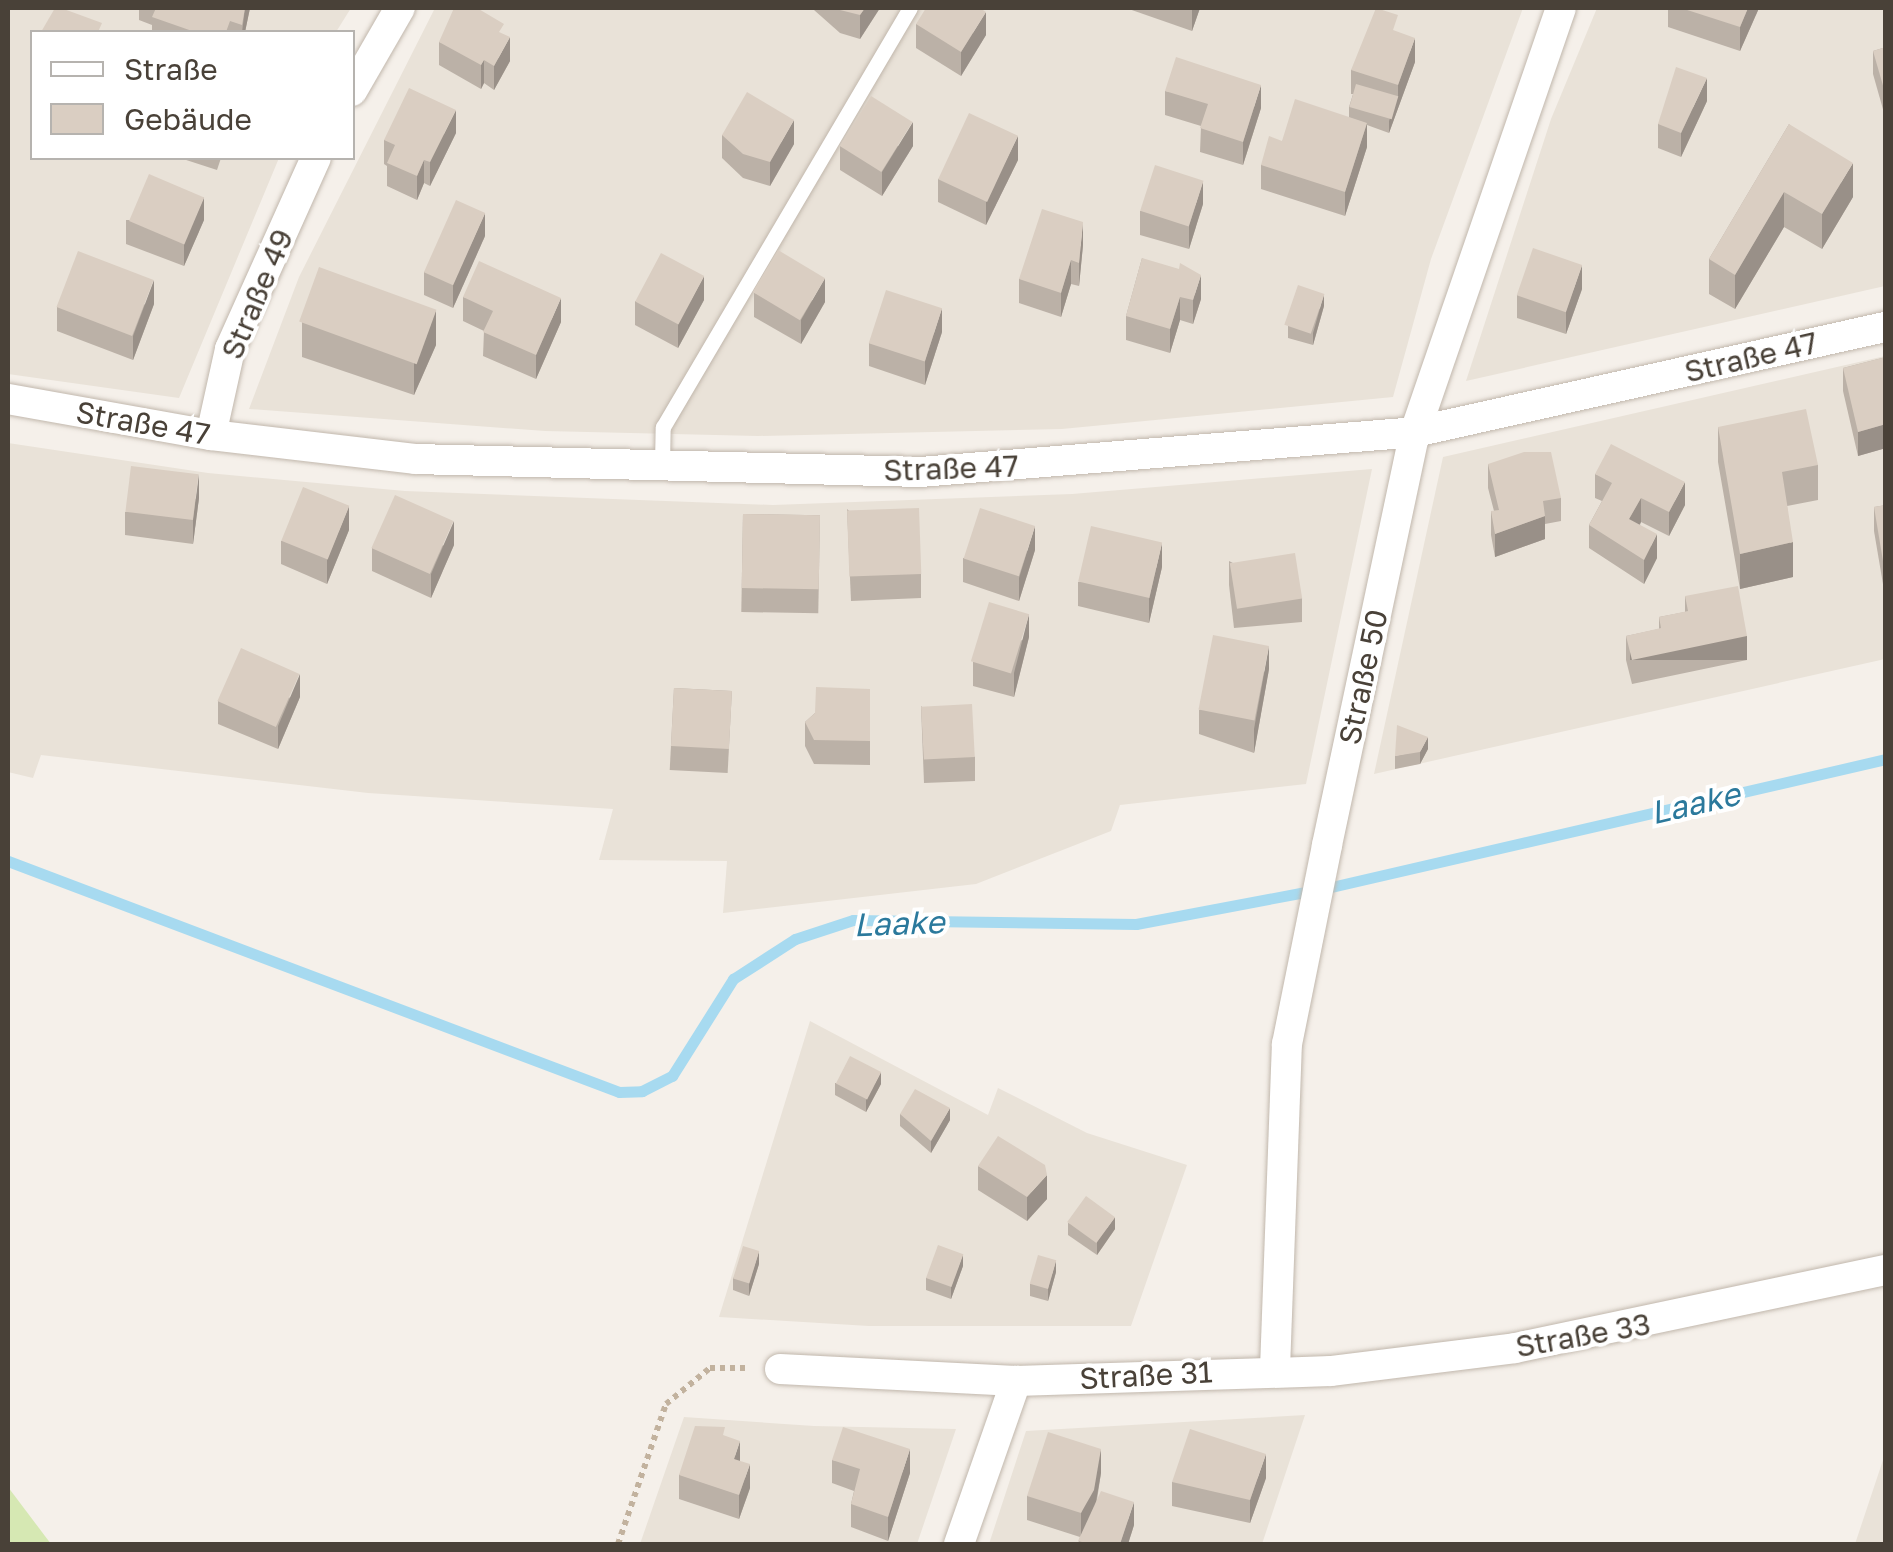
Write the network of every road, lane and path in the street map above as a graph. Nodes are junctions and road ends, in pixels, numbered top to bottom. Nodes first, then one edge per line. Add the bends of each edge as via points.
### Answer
1 (400, 8) edge
2 (910, 8) edge
3 (1561, 8) edge
4 (355, 86) edge
5 (315, 160) edge
6 (1886, 327) edge
7 (8, 399) edge
8 (1415, 432) junction
9 (211, 435) junction
10 (662, 466) junction
11 (1886, 1270) edge
12 (780, 1368) joint
13 (1275, 1368) junction
14 (1016, 1381) junction
15 (618, 1544) edge
16 (960, 1544) edge

1 - 4 street
2 - 10 lane via 663,427
3 - 8 street, Straße 50
5 - 9 street, Straße 49 via 230,349
6 - 8 street, Straße 47
7 - 9 street, Straße 47
8 - 10 street, Straße 47 via 920,472
8 - 13 street, Straße 50 via 1287,1044
9 - 10 street, Straße 47 via 415,459
11 - 13 street, Straße 33 via 1514,1348 1331,1371
12 - 14 street, Straße 31
12 - 15 path via 710,1368 686,1382 666,1404
13 - 14 street, Straße 31
14 - 16 street

